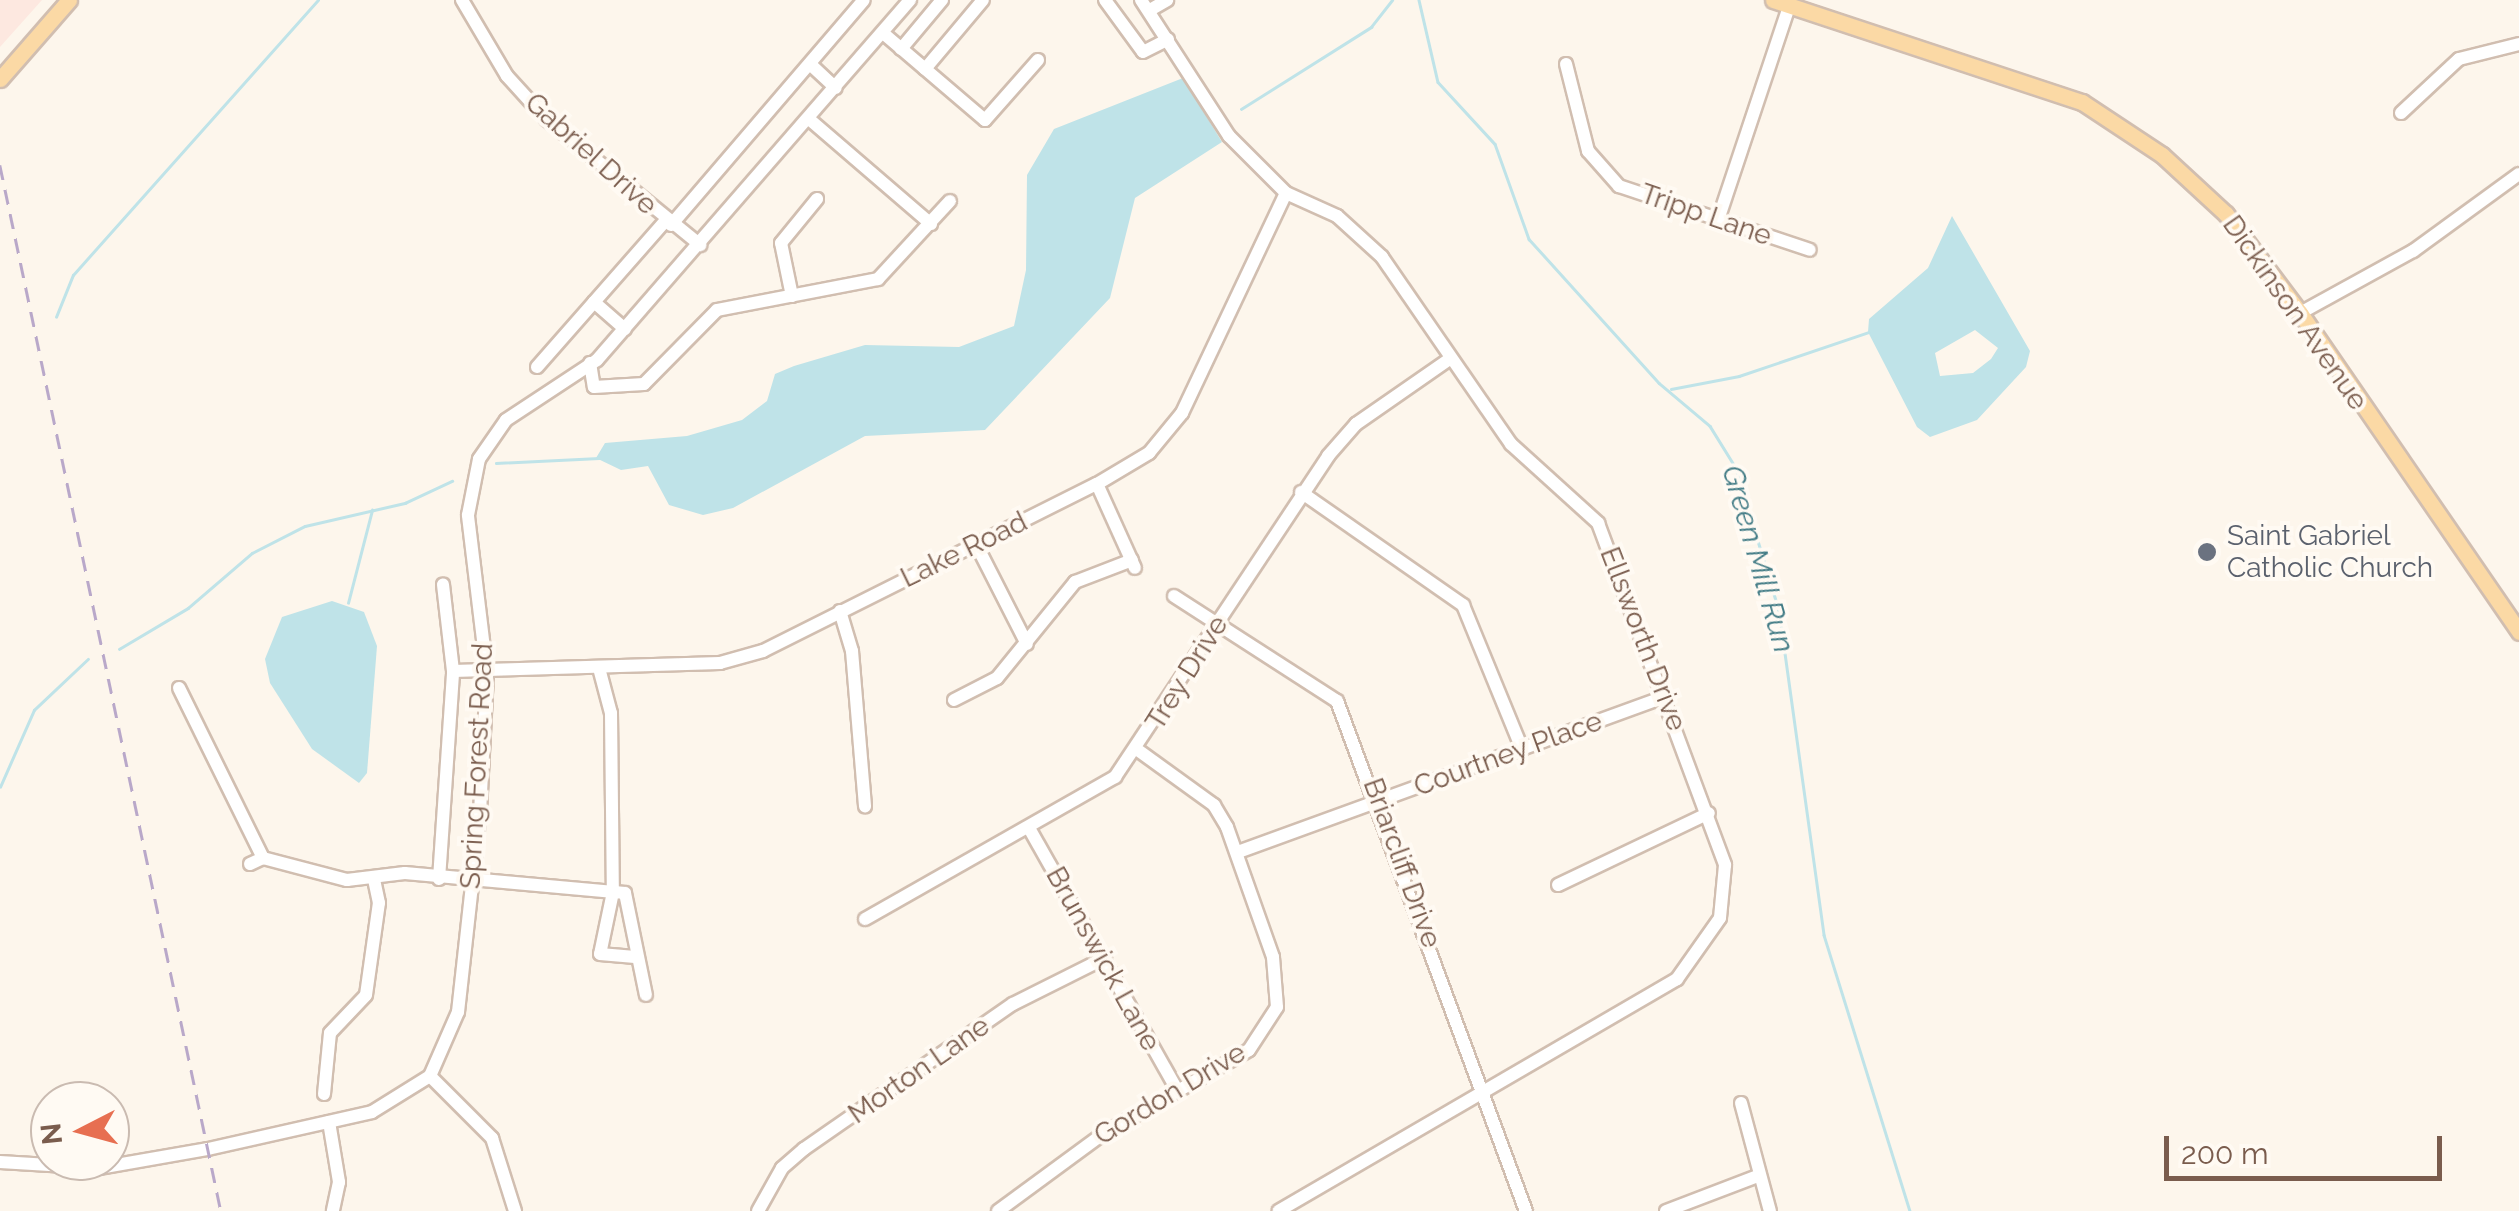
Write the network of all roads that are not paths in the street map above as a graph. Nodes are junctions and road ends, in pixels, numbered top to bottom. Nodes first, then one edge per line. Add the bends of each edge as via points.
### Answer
1 (69, 0) edge
2 (462, 0) edge
3 (864, 0) edge
4 (910, 0) edge
5 (942, 0) edge
6 (983, 0) edge
7 (1104, 0) edge
8 (1167, 0) edge
9 (1772, 0) edge
10 (1145, 5) edge
11 (1789, 6) junction
12 (883, 34) junction
13 (1168, 39) junction
14 (2519, 44) edge
15 (901, 48) junction
16 (1038, 60) dead end
17 (810, 64) junction
18 (1566, 64) dead end
19 (924, 69) junction
20 (0, 78) edge
21 (836, 88) junction
22 (2401, 113) dead end
23 (809, 120) junction
24 (2519, 174) edge
25 (1286, 193) junction
26 (817, 200) dead end
27 (950, 201) dead end
28 (1718, 220) junction
29 (669, 222) junction
30 (931, 224) junction
31 (700, 245) junction
32 (1810, 250) dead end
33 (792, 296) junction
34 (594, 302) junction
35 (2300, 312) junction
36 (626, 329) junction
37 (1448, 360) junction
38 (590, 364) junction
39 (537, 367) dead end
40 (1098, 484) junction
41 (1302, 492) junction
42 (976, 544) junction
43 (443, 585) dead end
44 (1174, 596) dead end
45 (840, 612) junction
46 (1217, 624) junction
47 (2519, 632) edge
48 (1027, 644) junction
49 (599, 668) junction
50 (453, 671) junction
51 (486, 672) junction
52 (178, 688) dead end
53 (1666, 696) junction
54 (954, 700) dead end
55 (1522, 749) junction
56 (1139, 751) junction
57 (1379, 800) junction
58 (865, 806) dead end
59 (1709, 813) junction
60 (1029, 828) junction
61 (1238, 852) junction
62 (374, 878) junction
63 (440, 879) junction
64 (472, 883) junction
65 (1558, 885) dead end
66 (613, 892) junction
67 (865, 919) dead end
68 (638, 957) junction
69 (1105, 958) junction
70 (646, 996) dead end
71 (430, 1076) junction
72 (1176, 1090) junction
73 (1484, 1090) junction
74 (324, 1094) dead end
75 (1741, 1103) dead end
76 (329, 1122) junction
77 (0, 1162) edge
78 (1756, 1178) junction
79 (333, 1211) edge
80 (516, 1211) edge
81 (758, 1211) edge
82 (998, 1211) edge
83 (1280, 1211) edge
84 (1526, 1211) edge
85 (1666, 1211) edge
86 (1770, 1211) edge

1 - 20 main road
2 - 29 street, Gabriel Drive via 506,76 547,120
3 - 17 street
4 - 12 street, Spring Forest Road
5 - 15 street
6 - 19 street
7 - 13 street via 1143,52
8 - 10 street
9 - 11 main road, Dickinson Avenue
10 - 13 street, Ellsworth Drive
11 - 28 street
11 - 35 main road, Dickinson Avenue via 2082,102 2162,155 2226,214
12 - 15 street
12 - 21 street, Spring Forest Road
13 - 25 street, Ellsworth Drive via 1229,136
14 - 22 street via 2459,59
15 - 19 street
16 - 19 street via 985,120
17 - 21 street
17 - 29 street
18 - 28 street, Tripp Lane via 1588,151 1619,186
21 - 23 street, Spring Forest Road
23 - 30 street
23 - 31 street, Spring Forest Road
24 - 35 street via 2413,251
25 - 37 street, Ellsworth Drive via 1337,216 1382,258
25 - 40 street, Lake Road via 1182,413 1148,454
26 - 33 street via 781,243
27 - 30 street
28 - 32 street, Tripp Lane
29 - 31 street, Gabriel Drive
29 - 34 street
30 - 33 street via 886,275
31 - 36 street, Spring Forest Road
33 - 38 street via 708,315 644,384 594,388
34 - 36 street
34 - 39 street
35 - 47 main road, Dickinson Avenue
36 - 38 street, Spring Forest Road
37 - 41 street, Trey Drive via 1356,424
37 - 53 street, Ellsworth Drive via 1511,444 1598,523
38 - 51 street, Spring Forest Road via 506,420 479,458 468,514
40 - 42 street, Lake Road
40 - 48 street via 1134,564 1075,582
41 - 46 street, Trey Drive
41 - 55 street via 1463,605
42 - 45 street, Lake Road
42 - 48 street
43 - 50 street
44 - 46 street, Briarcliff Drive
45 - 49 street, Lake Road via 720,663
45 - 58 street via 852,651
46 - 56 street, Trey Drive
46 - 57 street, Briarcliff Drive via 1336,701
48 - 54 street via 997,678
49 - 51 street, Lake Road
49 - 66 street via 611,713
50 - 51 street, Lake Road
50 - 63 street
51 - 64 street, Spring Forest Road
52 - 62 street via 257,861 347,880
53 - 55 street, Courtney Place
53 - 59 street, Ellsworth Drive
55 - 57 street, Courtney Place
56 - 60 street, Trey Drive via 1115,777
56 - 61 street, Gordon Drive via 1214,805
57 - 61 street, Courtney Place
57 - 73 street, Briarcliff Drive
59 - 65 street
59 - 73 street, Ellsworth Drive via 1726,865 1720,918 1703,949 1677,979
60 - 67 street, Trey Drive
60 - 69 street, Brunswick Lane
61 - 72 street, Gordon Drive via 1273,957 1277,1007 1249,1050
62 - 63 street
62 - 74 street via 379,903 366,995 330,1033
63 - 64 street
64 - 66 street
64 - 71 street, Spring Forest Road via 458,1012
66 - 68 street via 626,893
66 - 68 street via 600,954
68 - 70 street
69 - 72 street, Brunswick Lane
69 - 81 street, Morton Lane via 1013,1004 804,1149 782,1168
71 - 76 street via 372,1112
71 - 80 street via 492,1138
72 - 82 street, Gordon Drive
73 - 83 street, Ellsworth Drive
73 - 84 street, Briarcliff Drive
75 - 78 street
76 - 77 street via 100,1168
76 - 79 street via 340,1182
78 - 85 street
78 - 86 street

